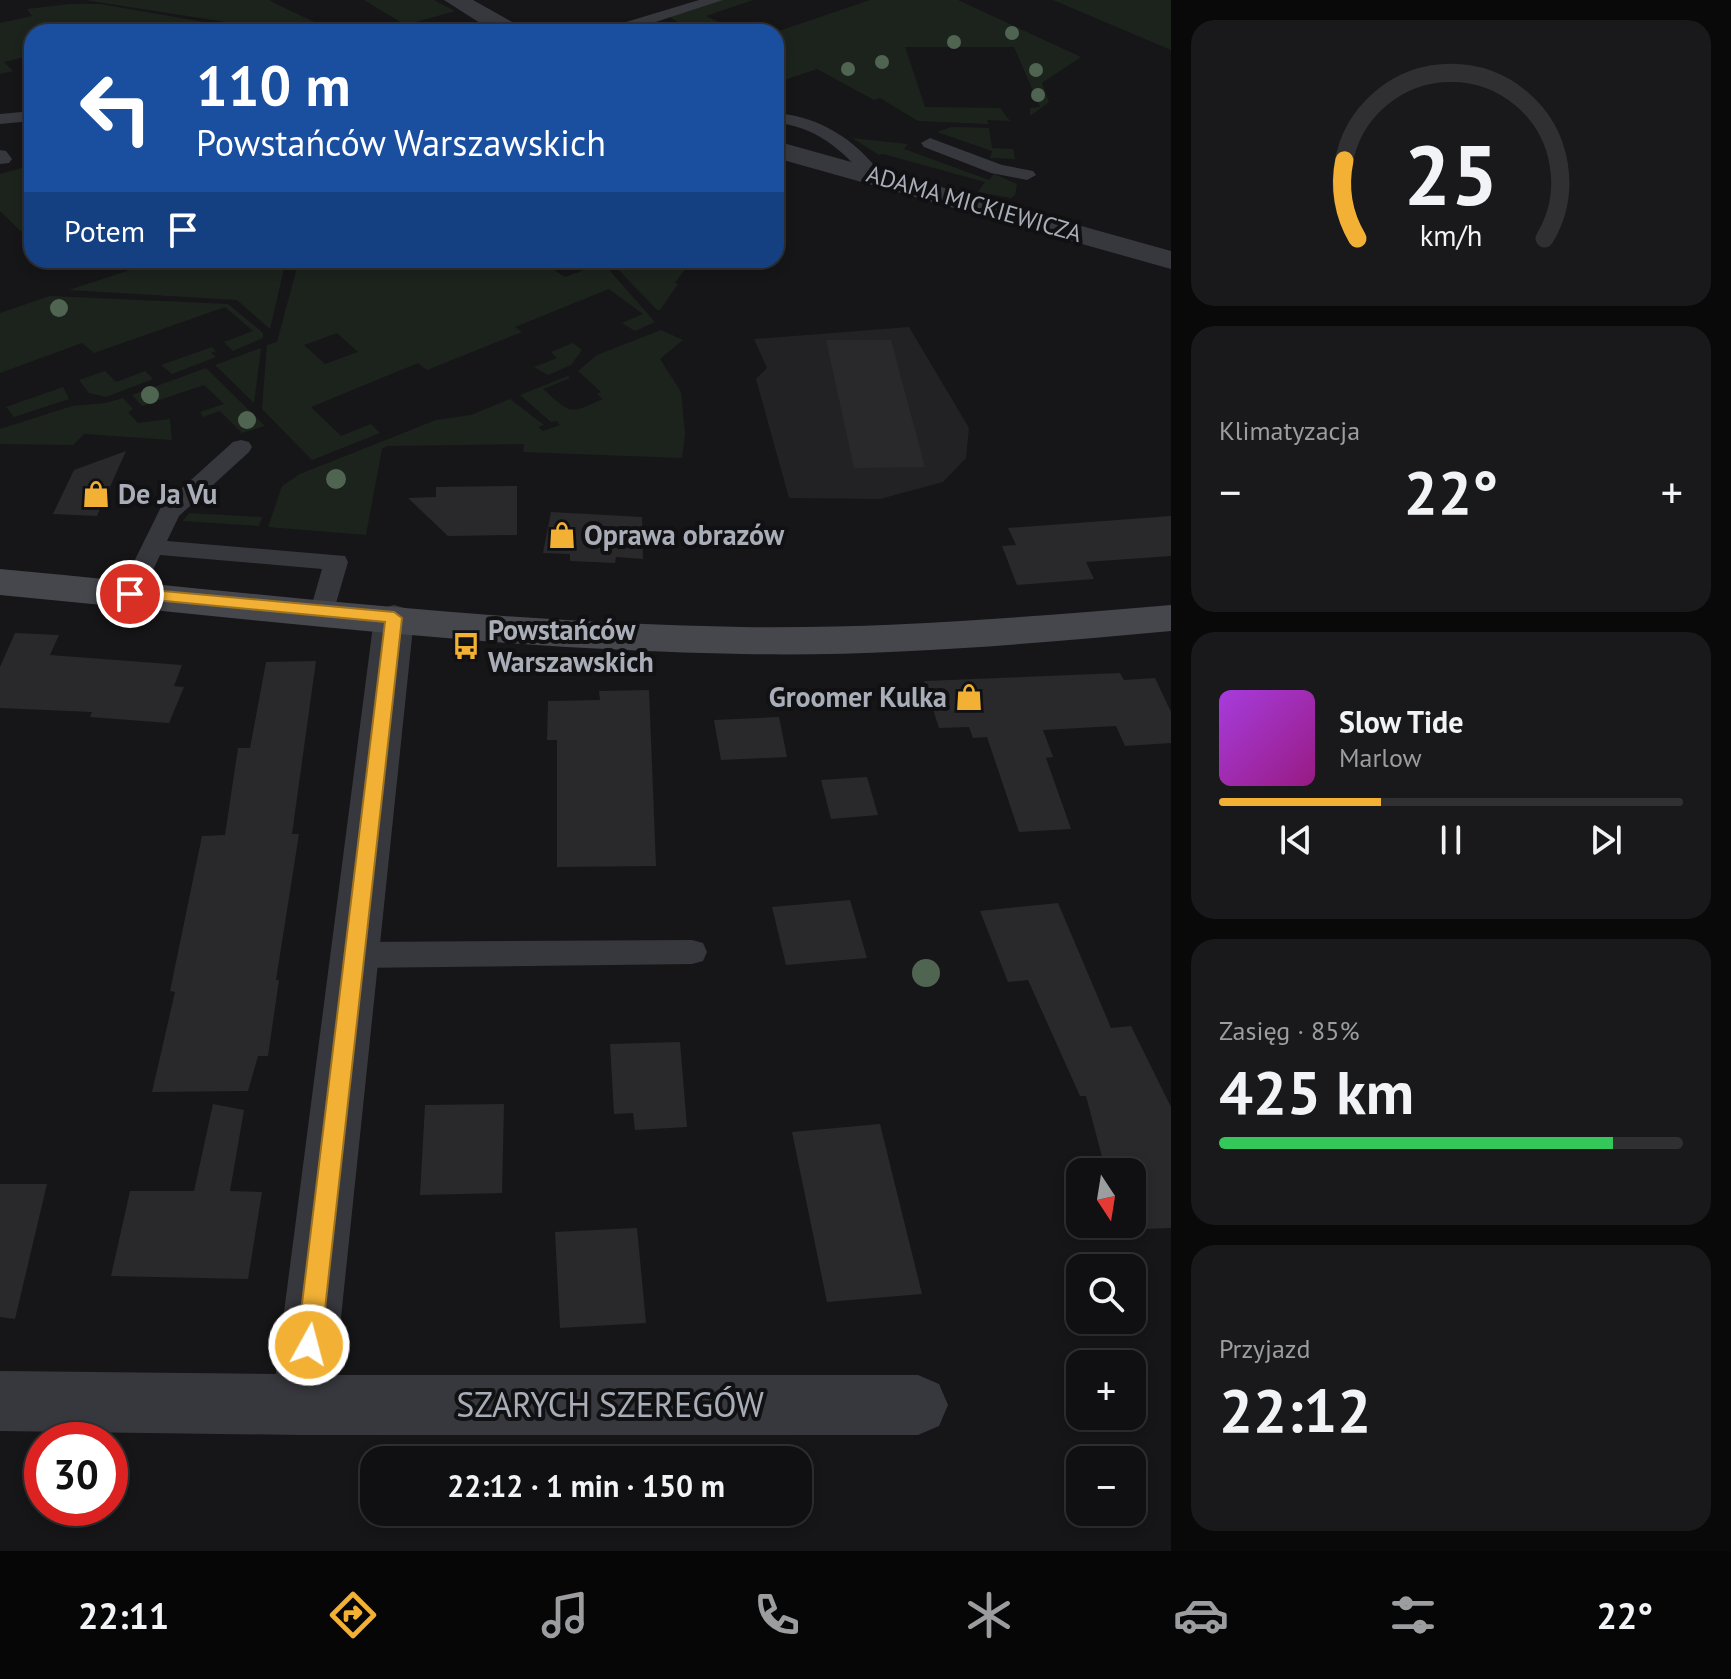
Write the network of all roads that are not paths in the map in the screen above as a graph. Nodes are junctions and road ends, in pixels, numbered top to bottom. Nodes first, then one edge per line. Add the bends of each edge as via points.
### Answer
1 (456, 0) edge
2 (715, 0) edge
3 (498, 24) edge
4 (636, 24) edge
5 (24, 117) edge
6 (784, 118) edge
7 (0, 119) edge
8 (930, 143) dead end
9 (784, 151) edge
10 (872, 174) junction
11 (1027, 175) dead end
12 (1171, 260) edge
13 (241, 447) dead end
14 (152, 547) junction
15 (0, 582) edge
16 (130, 594) junction
17 (323, 611) junction
18 (394, 618) junction
19 (1171, 618) edge
20 (692, 952) dead end
21 (354, 955) junction
22 (0, 1401) edge
23 (302, 1405) junction
24 (918, 1405) dead end

1 - 3 street
2 - 4 lane
5 - 7 lane
6 - 10 lane via 815,127 855,154
8 - 11 lane
9 - 10 street, ADAMA MICKIEWICZA
10 - 12 street, ADAMA MICKIEWICZA
13 - 14 lane via 169,512
14 - 16 lane
14 - 17 lane via 336,562
15 - 16 street
16 - 17 street
17 - 18 street
18 - 19 street via 683,639 858,639 993,634
18 - 21 street
20 - 21 lane
21 - 23 street
22 - 23 street, SZARYCH SZEREGÓW
23 - 24 street, SZARYCH SZEREGÓW

